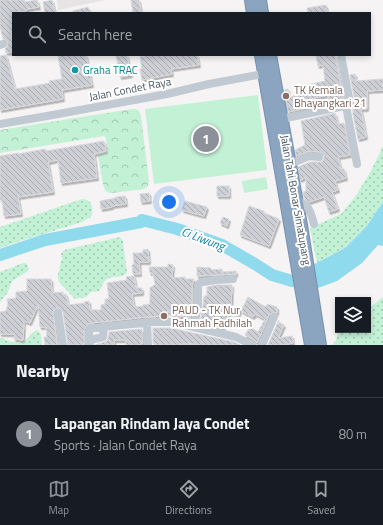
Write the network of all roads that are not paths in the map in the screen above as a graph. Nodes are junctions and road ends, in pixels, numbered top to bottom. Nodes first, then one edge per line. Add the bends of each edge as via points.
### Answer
1 (251, 0) edge
2 (260, 0) edge
3 (253, 12) edge
4 (262, 12) edge
5 (261, 56) edge
6 (270, 56) edge
7 (341, 56) edge
8 (269, 73) junction
9 (346, 106) junction
10 (280, 119) junction
11 (0, 124) edge
12 (319, 157) dead end
13 (290, 164) junction
14 (357, 164) dead end
15 (297, 200) junction
16 (314, 224) dead end
17 (296, 227) junction
18 (233, 279) dead end
19 (58, 313) dead end
20 (311, 316) junction
21 (274, 317) dead end
22 (147, 322) junction
23 (104, 326) junction
24 (194, 327) junction
25 (90, 342) edge
26 (62, 345) edge
27 (148, 345) edge
28 (252, 345) edge
29 (262, 345) edge
30 (311, 345) edge
31 (320, 345) edge

1 - 3 highway
2 - 4 highway
5 - 8 highway, Jalan Tahi Bonar Simatupang
6 - 8 highway, Jalan Tahi Bonar Simatupang
7 - 9 street via 350,103
8 - 10 highway, Jalan Tahi Bonar Simatupang
8 - 11 street, Jalan Condet Raya
9 - 10 street
9 - 14 street
10 - 13 highway, Jalan Tahi Bonar Simatupang
10 - 17 highway, Jalan Tahi Bonar Simatupang
12 - 13 street via 309,156
13 - 15 highway, Jalan Tahi Bonar Simatupang
15 - 16 street via 309,209
15 - 17 highway, Jalan Tahi Bonar Simatupang
17 - 20 highway, Jalan Tahi Bonar Simatupang
18 - 24 street via 200,283
19 - 26 street
20 - 30 highway, Jalan Tahi Bonar Simatupang
20 - 31 highway, Jalan Tahi Bonar Simatupang
21 - 29 street
22 - 23 street
22 - 24 street via 172,322
22 - 27 street
23 - 25 street via 103,337
23 - 25 street via 91,328
24 - 28 street via 236,336

